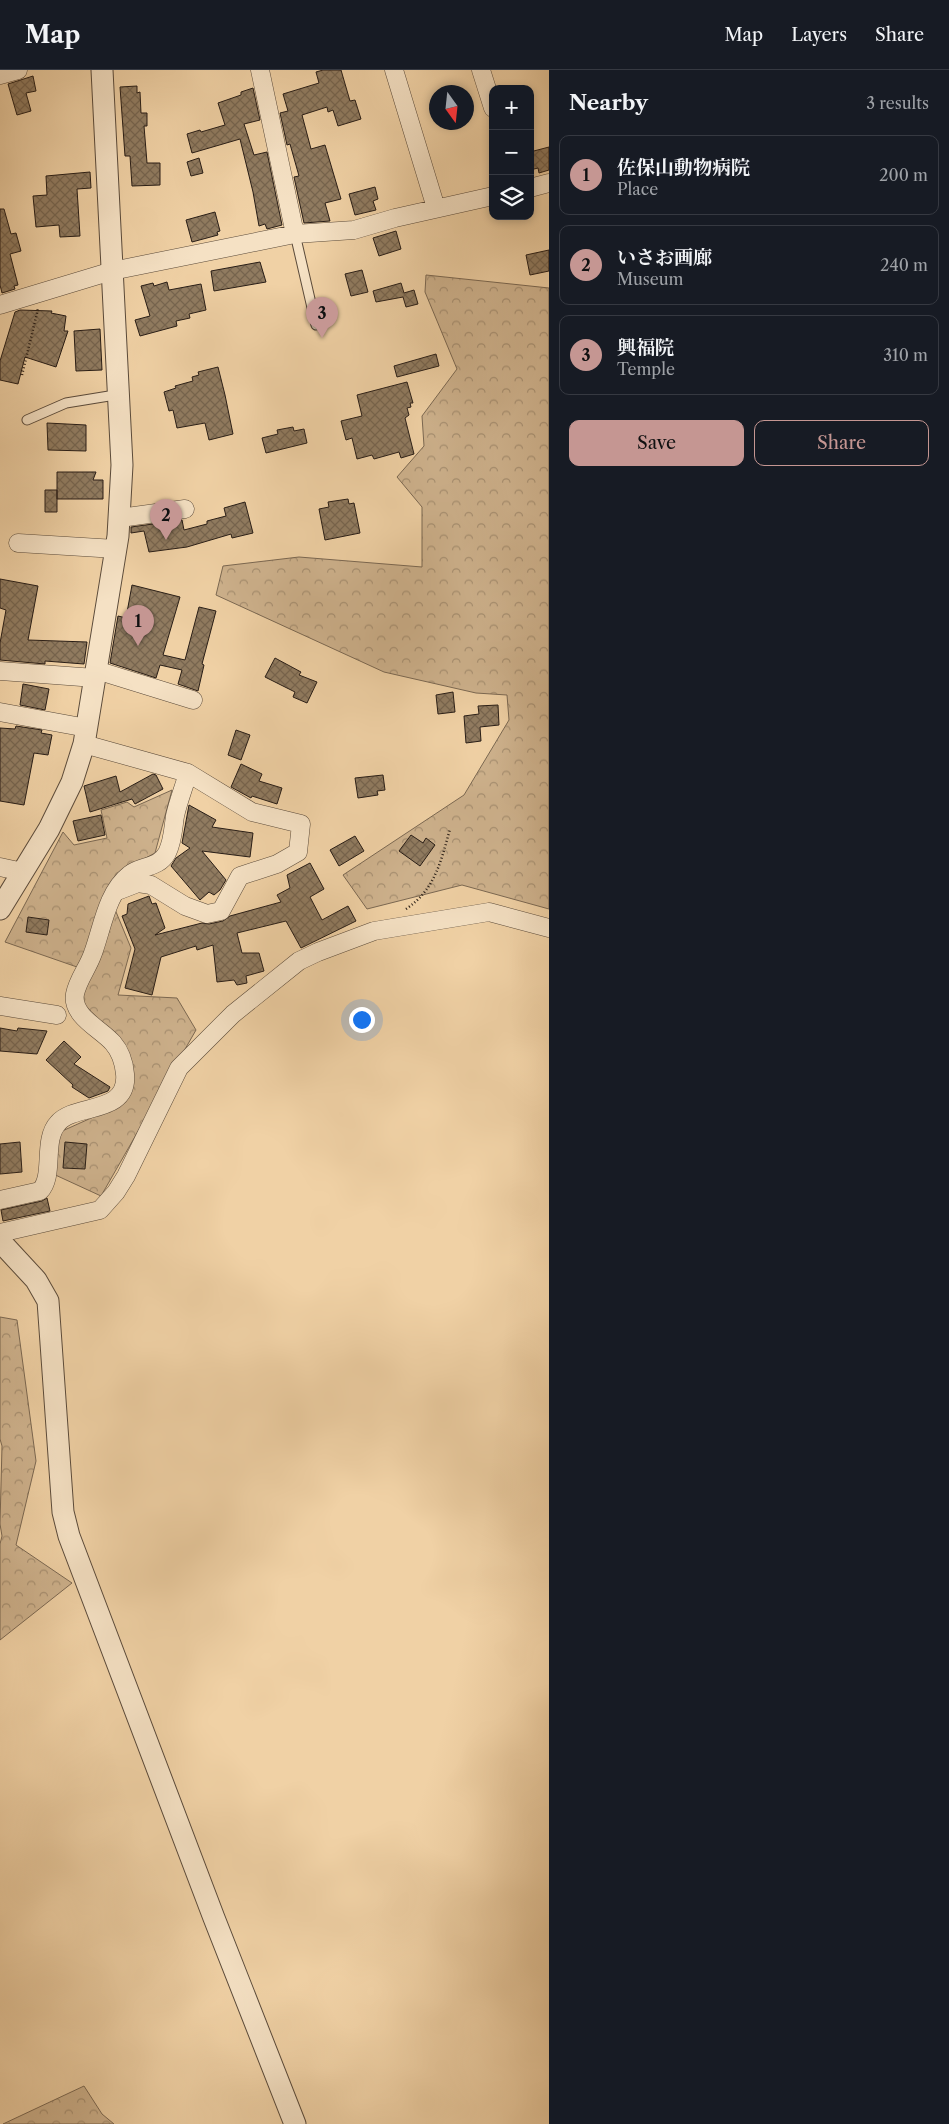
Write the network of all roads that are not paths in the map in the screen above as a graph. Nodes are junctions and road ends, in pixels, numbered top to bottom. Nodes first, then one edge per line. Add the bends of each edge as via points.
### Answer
1 (18, 70) edge
2 (102, 70) edge
3 (260, 70) edge
4 (394, 70) edge
5 (481, 70) edge
6 (0, 75) edge
7 (489, 95) edge
8 (549, 183) edge
9 (534, 187) edge
10 (489, 197) edge
11 (436, 208) junction
12 (295, 234) junction
13 (112, 271) junction
14 (0, 305) edge
15 (316, 325) dead end
16 (109, 396) dead end
17 (27, 420) dead end
18 (185, 509) dead end
19 (120, 518) junction
20 (18, 543) dead end
21 (116, 549) junction
22 (0, 671) edge
23 (95, 674) junction
24 (193, 700) dead end
25 (0, 712) edge
26 (85, 736) junction
27 (188, 773) junction
28 (0, 867) edge
29 (23, 872) junction
30 (117, 892) junction
31 (0, 910) edge
32 (549, 928) edge
33 (0, 1006) edge
34 (57, 1016) dead end
35 (0, 1200) edge
36 (0, 1233) edge
37 (0, 1241) edge
38 (296, 2124) edge

1 - 6 street
2 - 13 street
3 - 12 street
4 - 11 street
5 - 7 street
8 - 9 street
10 - 11 street
11 - 12 street via 354,230
12 - 13 street
12 - 15 lane
13 - 14 street
13 - 19 street via 122,465
16 - 17 lane via 66,402
18 - 19 street
19 - 21 street
20 - 21 street
21 - 23 street
22 - 23 street
23 - 24 street
23 - 26 street
25 - 26 street
26 - 27 street
26 - 29 street via 72,782
27 - 30 street via 172,842 166,854 153,866 130,874
27 - 30 street via 252,812 301,824 298,852 277,864 240,876 221,910 207,914 185,906 151,885 138,883
28 - 29 street
29 - 31 street
30 - 35 street via 112,897 74,997 77,1009 118,1050 126,1076 124,1085 115,1098 57,1123 40,1191
32 - 36 street via 489,912 374,931 299,961 233,1014 179,1068 126,1176 100,1210
33 - 34 street
37 - 38 street via 36,1280 48,1301 63,1512 69,1536

